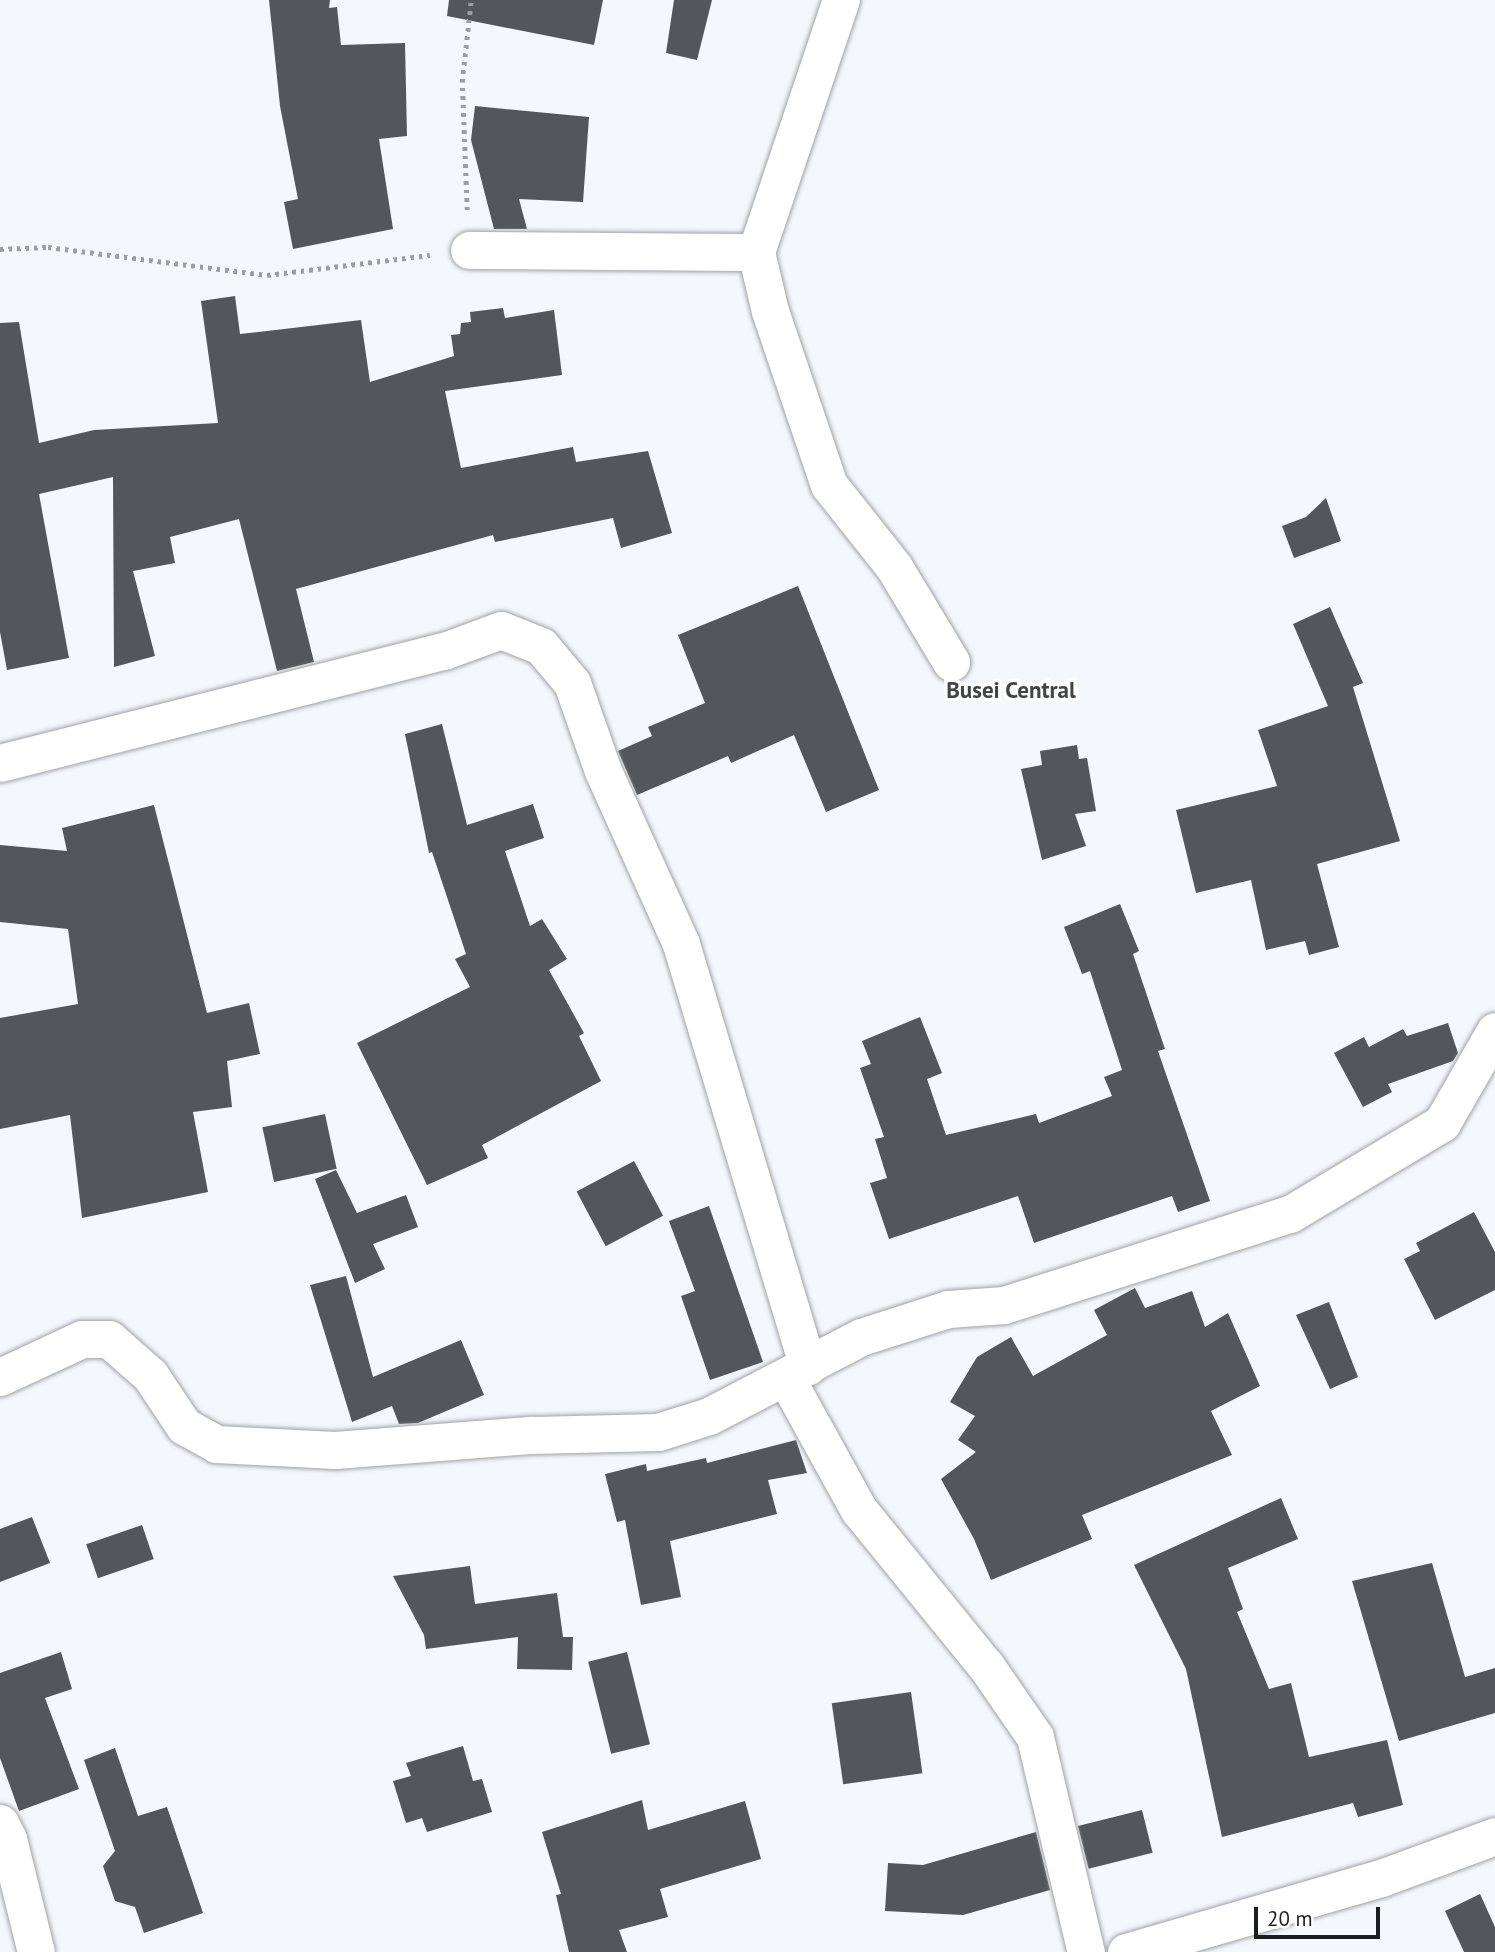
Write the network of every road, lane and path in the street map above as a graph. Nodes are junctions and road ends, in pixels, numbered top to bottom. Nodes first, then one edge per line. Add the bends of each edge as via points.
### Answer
1 (471, 0) edge
2 (841, 0) edge
3 (0, 249) edge
4 (469, 250) junction
5 (757, 252) junction
6 (951, 662) dead end
7 (0, 762) edge
8 (1495, 1031) edge
9 (797, 1372) junction
10 (0, 1377) edge
11 (0, 1823) edge
12 (1495, 1836) edge
13 (36, 1952) edge
14 (1086, 1952) edge
15 (1126, 1952) edge

1 - 4 path via 462,82
2 - 5 street
3 - 4 path via 48,247 267,275
4 - 5 street
5 - 6 street via 770,311 829,485 894,567
7 - 9 street via 444,651 501,630 541,646 572,684 603,771 681,944
8 - 9 street via 1442,1124 1290,1214 1004,1305 948,1309 861,1337
9 - 10 street via 709,1416 658,1432 335,1450 216,1444 184,1426 149,1375 109,1339 82,1339
9 - 14 street via 859,1510 986,1666 1035,1737
11 - 13 street
12 - 15 street via 1381,1878

